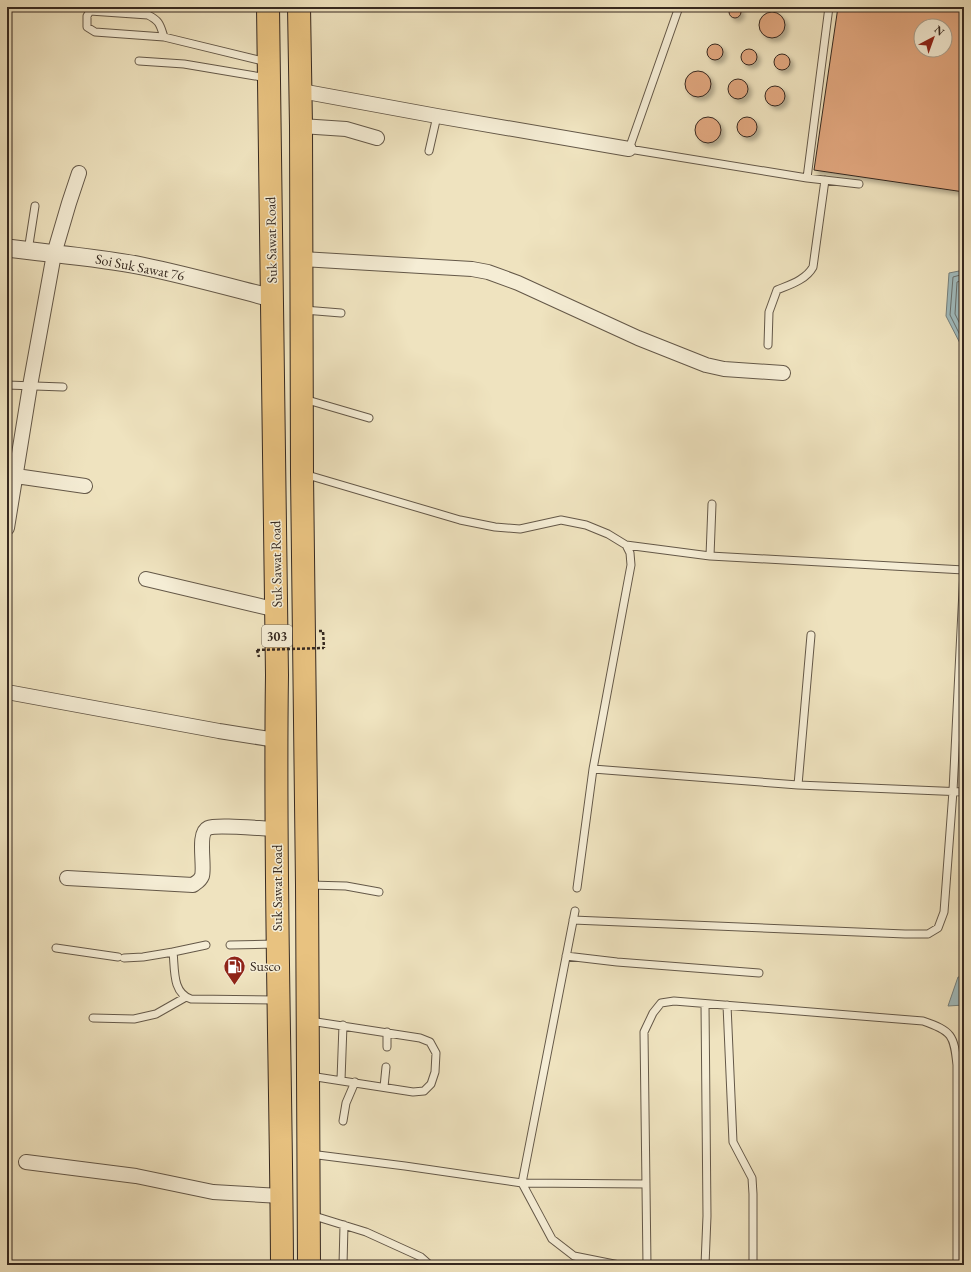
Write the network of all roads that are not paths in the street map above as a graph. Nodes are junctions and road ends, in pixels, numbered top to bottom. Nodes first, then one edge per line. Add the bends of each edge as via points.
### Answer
1 (268, 7) edge
2 (299, 7) edge
3 (679, 7) edge
4 (829, 7) edge
5 (164, 37) junction
6 (139, 61) dead end
7 (269, 71) junction
8 (301, 91) junction
9 (437, 116) junction
10 (301, 126) junction
11 (377, 138) dead end
12 (629, 149) junction
13 (429, 151) dead end
14 (79, 174) dead end
15 (807, 178) junction
16 (825, 180) junction
17 (859, 184) dead end
18 (35, 206) dead end
19 (7, 248) edge
20 (28, 251) junction
21 (54, 254) junction
22 (302, 259) junction
23 (272, 298) junction
24 (302, 310) junction
25 (341, 313) dead end
26 (768, 345) dead end
27 (783, 373) dead end
28 (7, 385) edge
29 (30, 386) junction
30 (63, 387) dead end
31 (302, 399) junction
32 (369, 418) dead end
33 (302, 474) junction
34 (16, 476) junction
35 (85, 486) dead end
36 (712, 504) dead end
37 (7, 528) edge
38 (626, 545) junction
39 (710, 556) junction
40 (964, 570) edge
41 (146, 579) dead end
42 (277, 610) junction
43 (811, 635) dead end
44 (7, 692) edge
45 (276, 740) junction
46 (593, 769) junction
47 (798, 785) junction
48 (954, 791) junction
49 (964, 792) edge
50 (277, 830) junction
51 (67, 878) dead end
52 (307, 885) junction
53 (576, 888) dead end
54 (379, 892) dead end
55 (575, 911) dead end
56 (573, 920) junction
57 (277, 944) junction
58 (206, 945) dead end
59 (230, 945) dead end
60 (56, 948) dead end
61 (173, 952) junction
62 (566, 956) junction
63 (759, 974) dead end
64 (186, 997) junction
65 (278, 1000) junction
66 (704, 1004) junction
67 (727, 1006) junction
68 (93, 1018) dead end
69 (308, 1020) junction
70 (343, 1025) junction
71 (387, 1032) junction
72 (387, 1047) dead end
73 (386, 1067) dead end
74 (308, 1076) junction
75 (341, 1080) junction
76 (355, 1082) junction
77 (384, 1087) junction
78 (961, 1099) edge
79 (343, 1121) dead end
80 (308, 1154) junction
81 (26, 1162) dead end
82 (522, 1183) junction
83 (646, 1184) junction
84 (282, 1196) junction
85 (309, 1215) junction
86 (344, 1225) junction
87 (282, 1265) edge
88 (309, 1265) edge
89 (343, 1265) edge
90 (430, 1265) edge
91 (619, 1265) edge
92 (647, 1265) edge
93 (705, 1265) edge
94 (753, 1265) edge
95 (957, 1265) edge

1 - 7 main road, Suk Sawat Road / 303
2 - 8 main road, Suk Sawat Road / 303
3 - 12 lane
4 - 15 lane
5 - 5 lane via 160,24 148,15 90,12 87,16 87,27 95,32
5 - 7 lane
6 - 7 lane
7 - 23 main road, Suk Sawat Road / 303
8 - 9 street
8 - 10 main road, Suk Sawat Road / 303
9 - 12 street
9 - 13 lane
10 - 11 street via 346,129
10 - 22 main road, Suk Sawat Road / 303
12 - 15 lane
14 - 21 street
15 - 16 lane
16 - 17 lane
16 - 26 lane via 813,267 810,273 802,278 776,290 769,312
18 - 20 lane
19 - 20 street, Soi Suk Sawat 76
20 - 21 street, Soi Suk Sawat 76
21 - 23 street, Soi Suk Sawat 76 via 142,266
21 - 29 street
22 - 24 main road, Suk Sawat Road / 303
22 - 27 street via 488,272 706,365 724,369
23 - 42 main road, Suk Sawat Road / 303
24 - 25 lane
24 - 31 main road, Suk Sawat Road / 303
28 - 29 lane
29 - 30 lane
29 - 34 street
31 - 32 lane
31 - 33 main road, Suk Sawat Road / 303
33 - 38 lane via 446,516 495,527 520,529 561,520 586,525
33 - 52 main road, Suk Sawat Road / 303
34 - 35 street
34 - 37 street
36 - 39 lane
38 - 39 lane
38 - 46 lane via 630,553 630,565
39 - 40 lane
40 - 48 lane
41 - 42 street
42 - 45 main road, Suk Sawat Road / 303
43 - 47 lane
44 - 45 street
45 - 50 main road, Suk Sawat Road / 303
46 - 47 lane
46 - 53 lane
47 - 48 lane
48 - 49 lane
48 - 56 lane via 944,912 938,928 928,934
50 - 51 street via 208,828 202,840 202,875 194,885
50 - 57 main road, Suk Sawat Road / 303
52 - 54 lane via 346,886
52 - 69 main road, Suk Sawat Road / 303
55 - 56 lane
56 - 62 lane
57 - 59 lane
57 - 65 main road, Suk Sawat Road / 303
58 - 61 lane
60 - 61 lane via 121,958
61 - 64 lane via 177,985 181,994
62 - 63 lane
62 - 82 lane
64 - 65 lane
64 - 68 lane via 156,1014 134,1019
65 - 84 main road, Suk Sawat Road / 303
66 - 67 lane
66 - 83 lane via 674,1001 661,1003 644,1032
66 - 93 lane via 707,1216
67 - 78 lane via 923,1021 939,1027 952,1037 956,1048
67 - 94 lane via 733,1142 752,1178
69 - 70 lane
69 - 74 main road, Suk Sawat Road / 303
70 - 71 lane
70 - 75 lane
71 - 72 lane
71 - 77 lane via 430,1042 436,1052 436,1072 431,1084 424,1091 413,1092
73 - 77 lane
74 - 75 lane
74 - 80 main road, Suk Sawat Road / 303
75 - 76 lane
76 - 77 lane
76 - 79 lane via 346,1103
78 - 95 lane
80 - 82 lane
80 - 85 main road, Suk Sawat Road / 303
81 - 84 street via 136,1176 213,1192
82 - 83 lane
82 - 91 lane via 552,1239 574,1256
83 - 92 lane
84 - 87 main road, Suk Sawat Road / 303
85 - 86 lane
85 - 88 main road, Suk Sawat Road / 303
86 - 89 lane
86 - 90 lane via 421,1257

